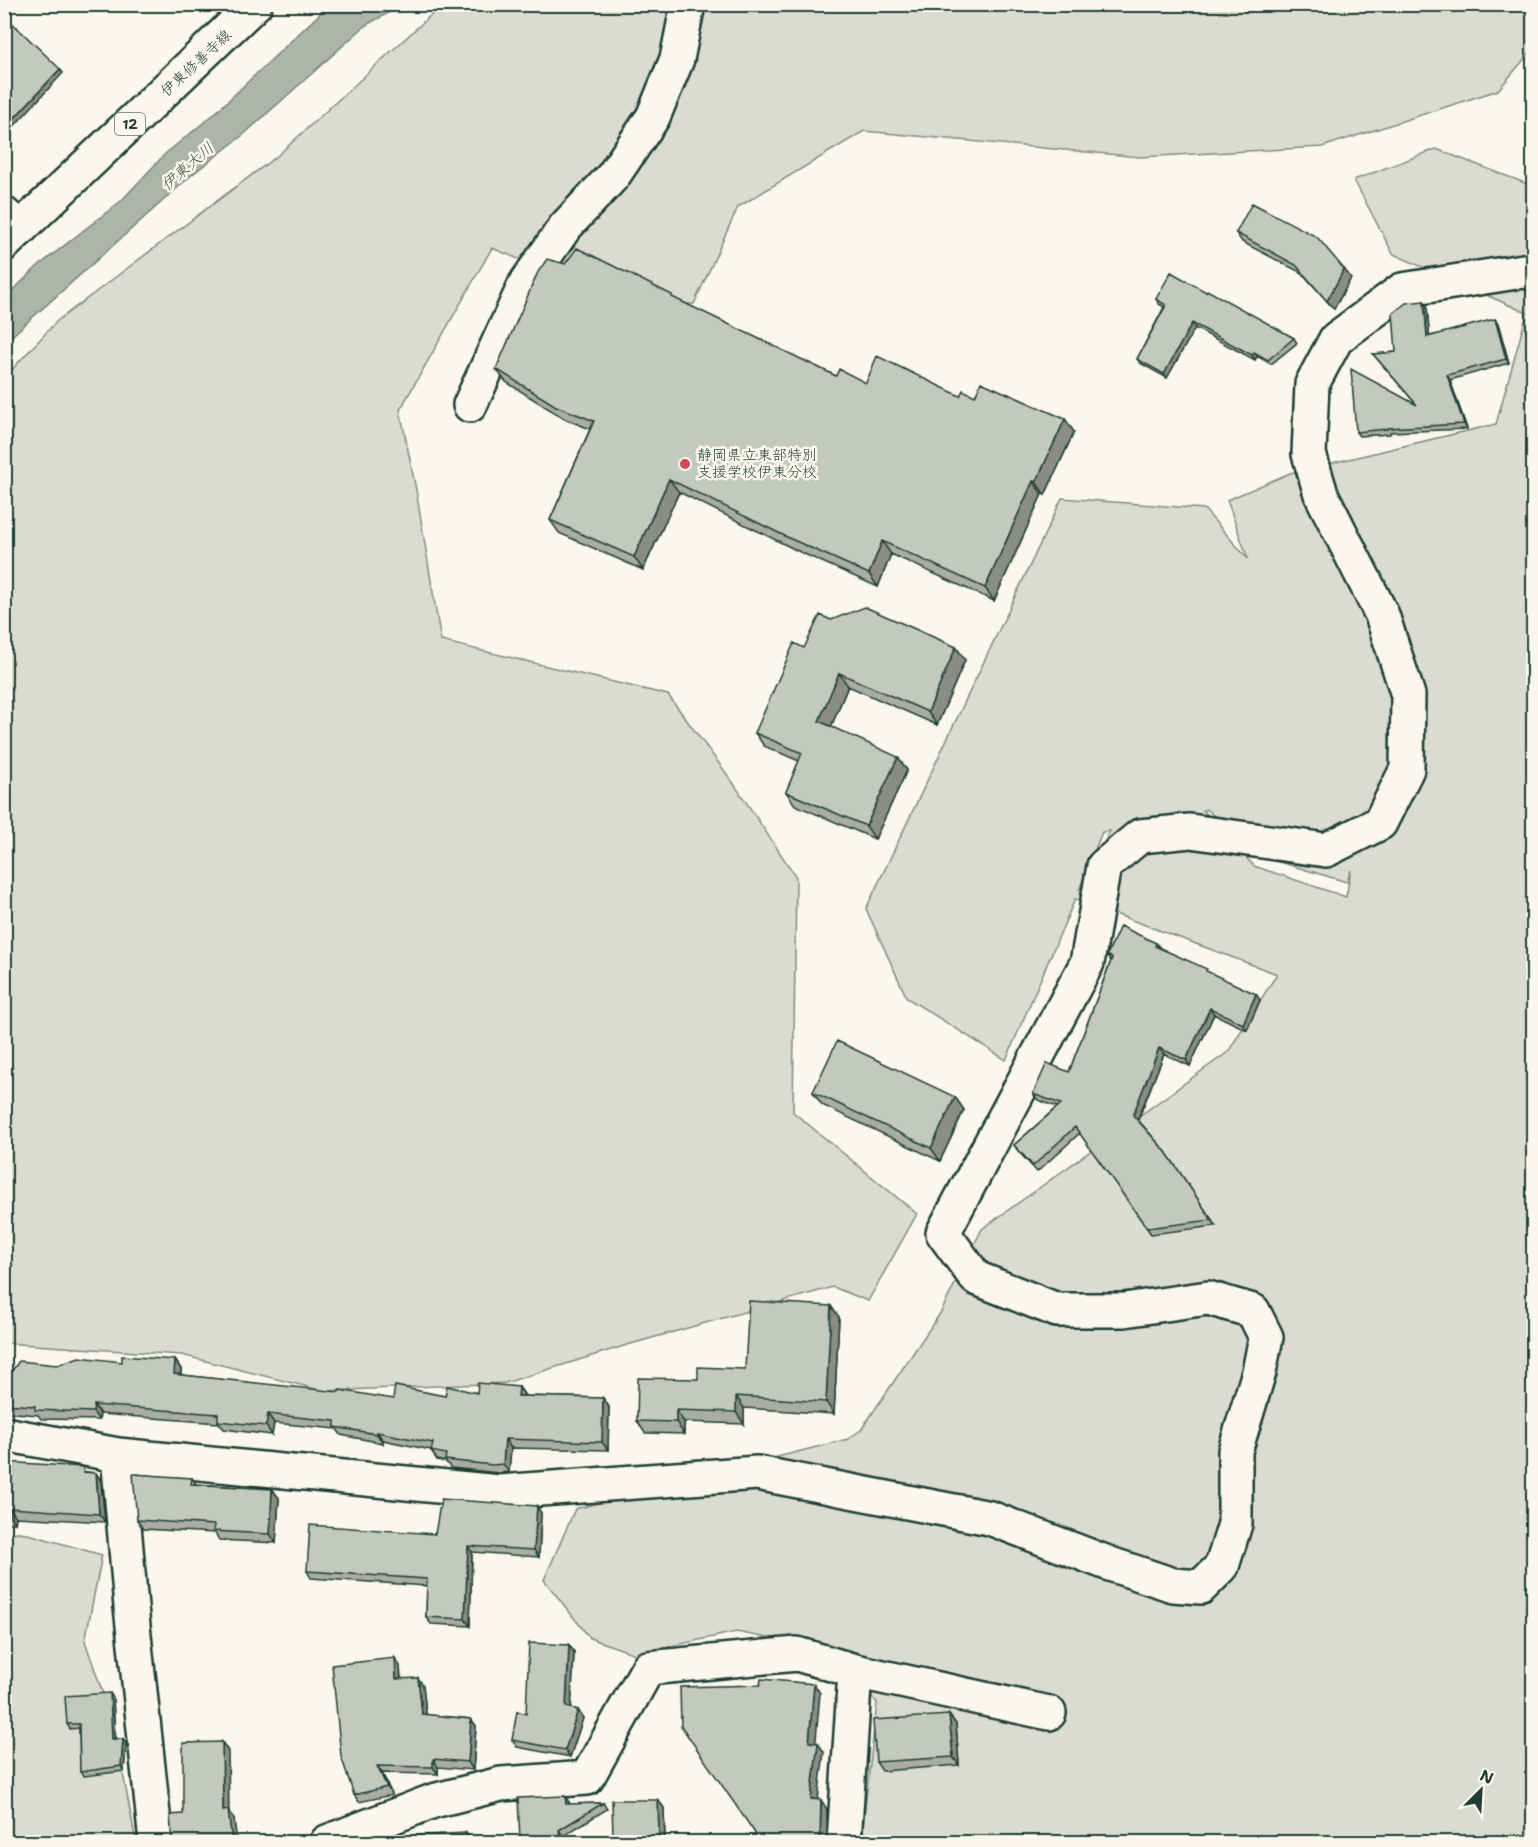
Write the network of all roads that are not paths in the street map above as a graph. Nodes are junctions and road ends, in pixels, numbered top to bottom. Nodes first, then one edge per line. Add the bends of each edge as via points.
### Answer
1 (688, 4) edge
2 (248, 7) edge
3 (10, 229) edge
4 (1533, 273) edge
5 (470, 405) dead end
6 (4, 1434) edge
7 (118, 1455) junction
8 (855, 1671) junction
9 (1049, 1713) dead end
10 (156, 1842) edge
11 (327, 1842) edge
12 (844, 1842) edge

1 - 5 street via 677,59 653,117 613,176 565,227 526,283
2 - 3 street, 伊東修善寺線 / 12
4 - 7 street via 1523,271 1402,290 1336,339 1312,384 1309,454 1318,484 1382,615 1408,695 1407,769 1380,823 1326,850 1190,831 1140,836 1104,866 1087,963 943,1233 976,1278 1057,1310 1124,1310 1208,1298 1253,1311 1266,1337 1234,1451 1235,1524 1222,1566 1201,1587 1173,1585 990,1518 757,1473 499,1492
6 - 7 street
7 - 10 street
8 - 9 street
8 - 11 street via 797,1654 648,1668 587,1779 501,1784 433,1801
8 - 12 street

